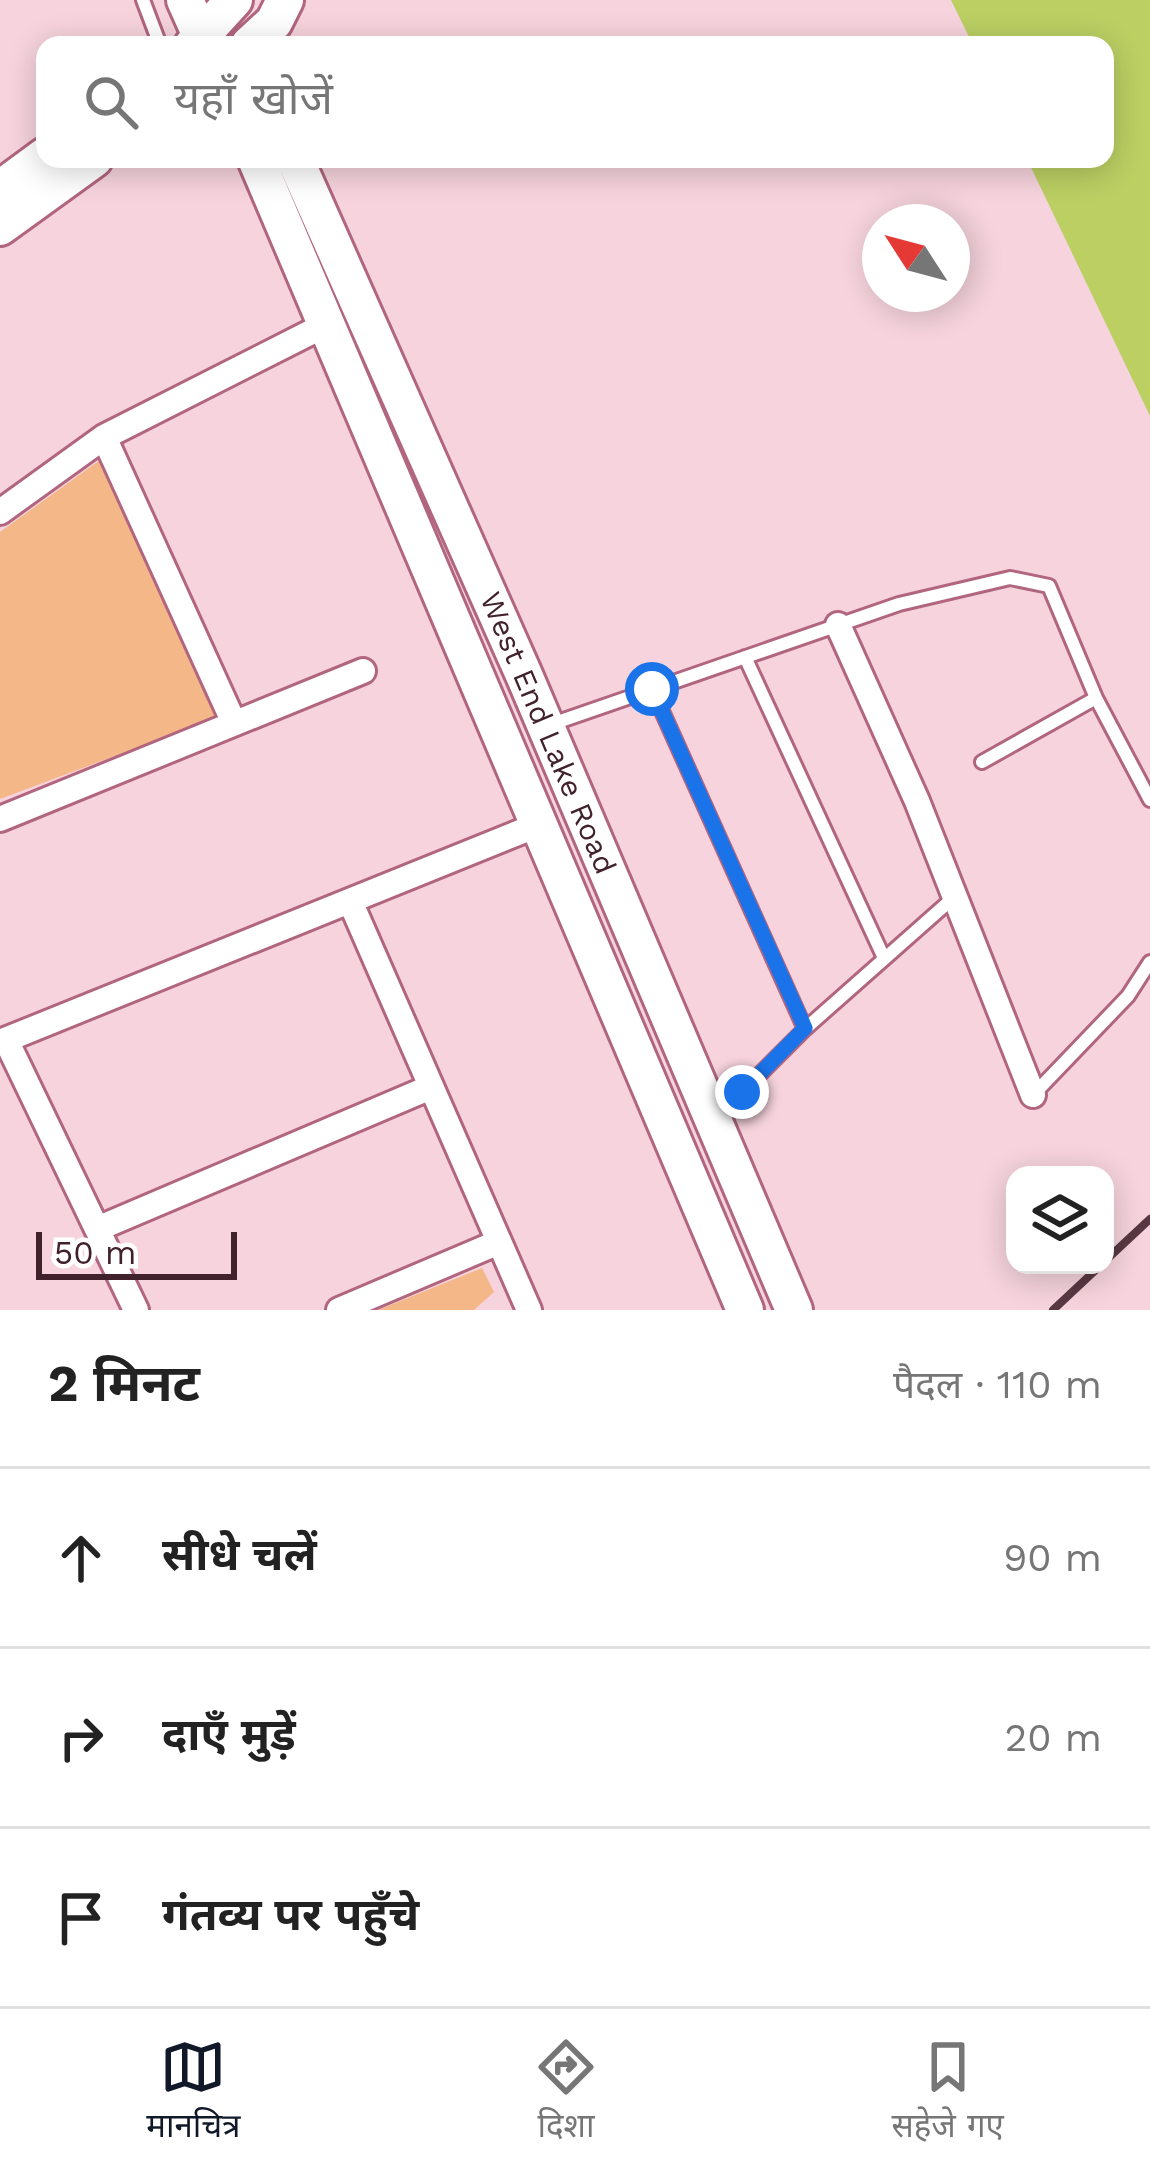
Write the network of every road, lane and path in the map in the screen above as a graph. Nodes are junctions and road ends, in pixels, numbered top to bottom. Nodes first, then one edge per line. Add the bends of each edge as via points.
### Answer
1 (143, 0) edge
2 (185, 0) edge
3 (285, 0) edge
4 (232, 1) edge
5 (157, 36) edge
6 (198, 36) edge
7 (205, 36) edge
8 (246, 36) edge
9 (259, 36) edge
10 (36, 163) edge
11 (82, 168) edge
12 (260, 168) edge
13 (300, 168) edge
14 (0, 189) edge
15 (0, 227) edge
16 (327, 324) junction
17 (104, 437) junction
18 (0, 512) edge
19 (838, 625) junction
20 (745, 657) junction
21 (363, 671) dead end
22 (652, 689) junction
23 (1096, 698) junction
24 (234, 723) junction
25 (545, 726) junction
26 (982, 762) dead end
27 (1150, 800) edge
28 (0, 819) edge
29 (540, 824) junction
30 (952, 899) dead end
31 (350, 901) junction
32 (884, 958) junction
33 (1150, 962) edge
34 (805, 1028) junction
35 (3, 1041) edge
36 (431, 1087) junction
37 (742, 1092) dead end
38 (1033, 1095) joint
39 (97, 1229) junction
40 (500, 1242) junction
41 (525, 1300) edge
42 (136, 1310) edge
43 (339, 1310) edge
44 (499, 1310) edge
45 (745, 1310) edge
46 (794, 1310) edge

1 - 5 lane
2 - 6 street
3 - 9 street
4 - 7 street
4 - 8 street
10 - 14 street
11 - 15 street
12 - 16 street, West End Lake Road
13 - 25 street, West End Lake Road
16 - 17 street
16 - 29 street, West End Lake Road
17 - 18 street
17 - 24 street
19 - 20 lane
19 - 23 lane via 1010,578 1049,586
19 - 38 street
20 - 22 lane
20 - 32 lane
21 - 24 street
22 - 25 lane
22 - 34 lane
23 - 26 lane
23 - 27 lane
24 - 28 street
25 - 46 street, West End Lake Road
29 - 31 street
29 - 45 street, West End Lake Road
30 - 32 lane
31 - 35 street
31 - 36 street
32 - 34 lane
33 - 38 lane
34 - 37 lane
35 - 39 street
36 - 39 street
36 - 40 street
39 - 42 street
40 - 41 street
40 - 43 street
41 - 44 street

